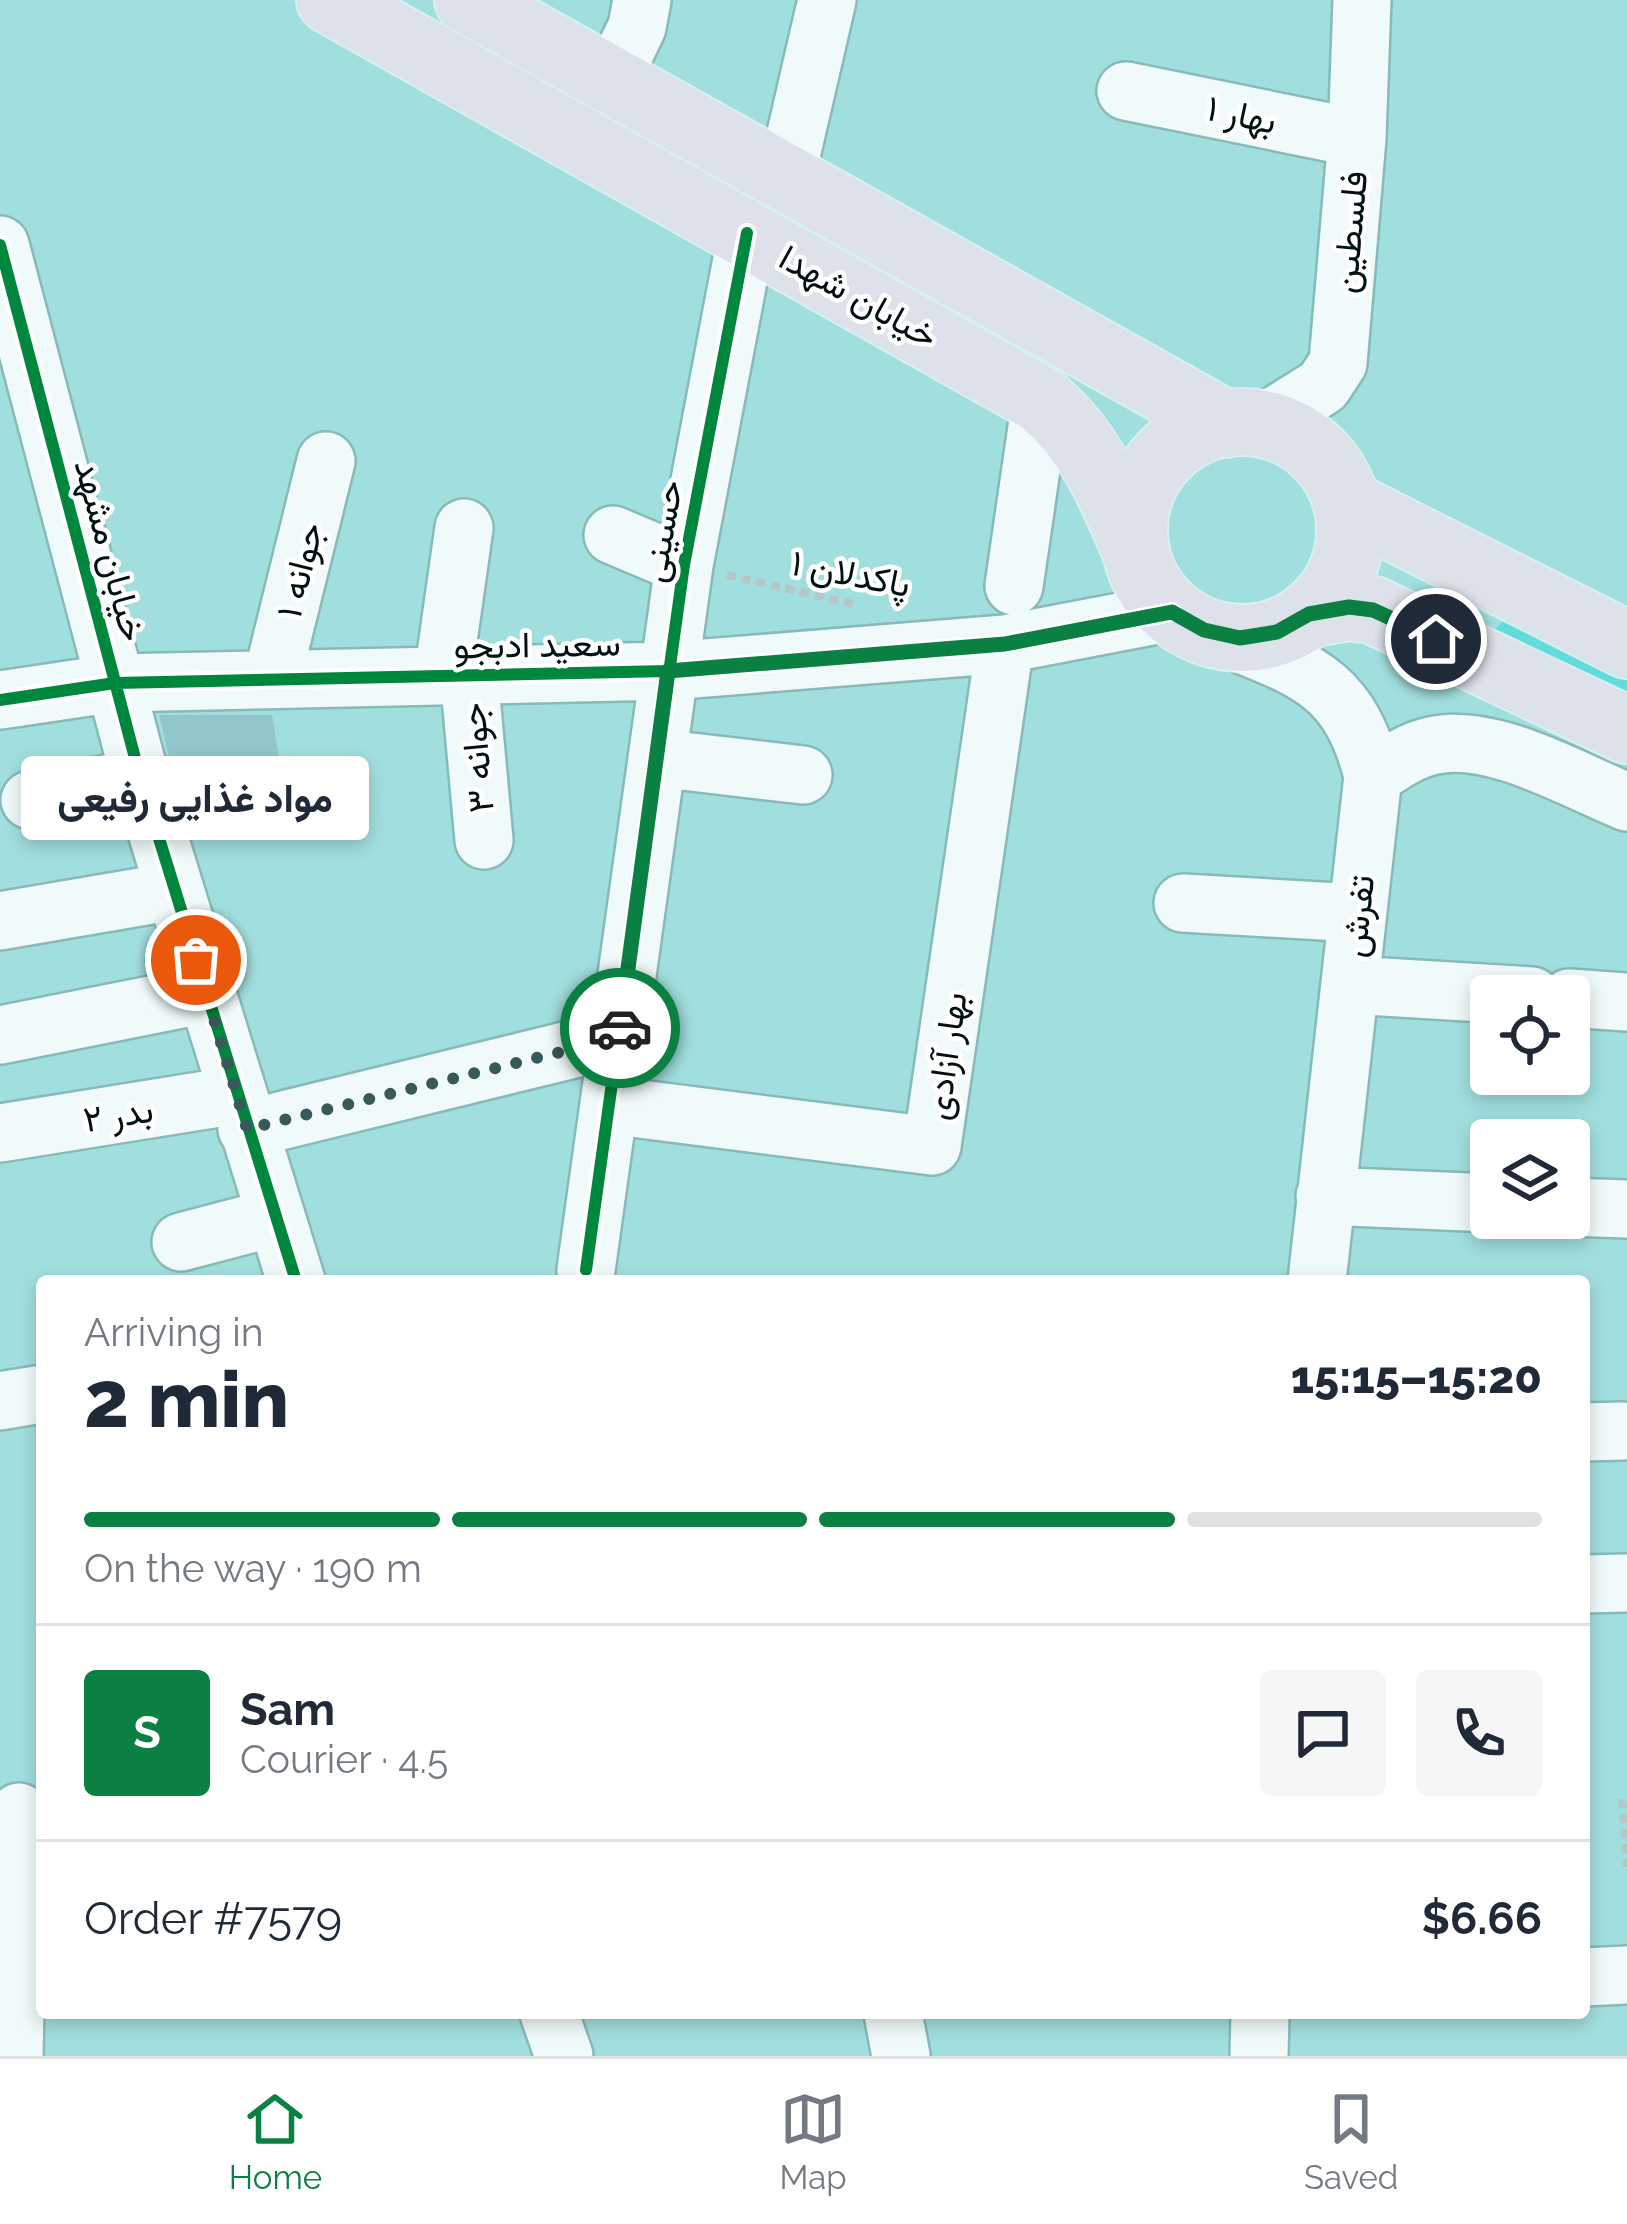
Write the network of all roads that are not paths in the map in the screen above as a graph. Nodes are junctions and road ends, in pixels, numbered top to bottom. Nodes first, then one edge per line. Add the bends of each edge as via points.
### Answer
1 (330, 0) edge
2 (468, 0) edge
3 (642, 0) edge
4 (827, 0) edge
5 (1362, 0) edge
6 (611, 81) junction
7 (1126, 91) dead end
8 (1357, 138) junction
9 (786, 177) junction
10 (748, 233) junction
11 (0, 245) edge
12 (16, 370) edge
13 (1041, 400) junction
14 (1244, 424) junction
15 (326, 461) dead end
16 (1347, 504) junction
17 (464, 528) dead end
18 (613, 535) dead end
19 (1136, 549) junction
20 (684, 565) junction
21 (1014, 586) dead end
22 (1309, 614) junction
23 (1194, 623) junction
24 (1005, 644) junction
25 (1627, 646) edge
26 (1472, 657) junction
27 (668, 671) junction
28 (456, 675) junction
29 (272, 679) junction
30 (115, 682) junction
31 (0, 700) edge
32 (1627, 730) edge
33 (657, 758) junction
34 (1540, 765) junction
35 (803, 775) dead end
36 (1373, 776) junction
37 (140, 777) junction
38 (30, 800) dead end
39 (1627, 802) edge
40 (484, 840) dead end
41 (175, 891) junction
42 (1184, 903) dead end
43 (1356, 913) junction
44 (0, 921) edge
45 (1350, 985) junction
46 (1470, 992) edge
47 (206, 994) junction
48 (1590, 999) edge
49 (1627, 1002) edge
50 (0, 1035) edge
51 (618, 1038) junction
52 (609, 1105) junction
53 (242, 1112) junction
54 (0, 1133) edge
55 (1325, 1196) junction
56 (1470, 1202) edge
57 (1590, 1208) edge
58 (1627, 1209) edge
59 (275, 1217) junction
60 (181, 1242) dead end
61 (586, 1270) dead end
62 (294, 1275) edge
63 (1318, 1275) edge
64 (36, 1395) edge
65 (0, 1401) edge
66 (1627, 1583) edge
67 (1590, 1584) edge
68 (20, 1811) edge
69 (1627, 1976) edge
70 (1590, 1977) edge
71 (551, 2019) edge
72 (894, 2019) edge
73 (1261, 2019) edge
74 (14, 2056) edge
75 (564, 2056) edge
76 (901, 2056) edge
77 (1259, 2056) edge

1 - 10 main road, خیابان شهدا
2 - 6 main road, خیابان شهدا
3 - 6 street
4 - 9 street
5 - 8 street, فلسطین
6 - 9 main road, خیابان شهدا
7 - 8 street, بهار ۱
8 - 14 street, فلسطین via 1338,363 1323,386
9 - 14 main road, خیابان شهدا
10 - 13 main road, خیابان شهدا
10 - 20 street, حسینی
11 - 12 street, خیابان مشهد
12 - 30 street, خیابان مشهد
13 - 19 main road, خیابان شهدا via 1090,451
13 - 21 street
14 - 16 main road via 1286,431 1317,452
14 - 19 main road via 1180,441 1154,468 1137,505
15 - 29 street, جوانه ۱
16 - 22 main road via 1344,565
16 - 25 main road
17 - 28 street, جوانه ۳
18 - 20 street
19 - 23 main road via 1149,584
20 - 27 street, حسینی
22 - 23 main road via 1288,628 1240,638
22 - 26 main road via 1373,610
23 - 24 street, سعید ادبجو
23 - 36 street, تفرش via 1327,686 1357,724
24 - 27 street, سعید ادبجو
24 - 52 street, بهار آزادی via 932,1146
26 - 32 main road
26 - 34 street
27 - 28 street, سعید ادبجو
27 - 33 street, حسینی
28 - 29 street, سعید ادبجو
28 - 40 street, جوانه ۳
29 - 30 street, سعید ادبجو
30 - 31 street, سعید ادبجو
30 - 37 street, خیابان مشهد
33 - 35 street
33 - 51 street, حسینی
34 - 36 street via 1453,742 1409,753
34 - 39 street
36 - 43 street, تفرش
37 - 38 street
37 - 41 street, خیابان مشهد
41 - 44 street
41 - 47 street, خیابان مشهد
42 - 43 street
43 - 45 street, تفرش
45 - 46 street
45 - 55 street, تفرش
47 - 50 street
47 - 53 street, خیابان مشهد
48 - 49 street
51 - 52 street, حسینی
51 - 53 street, بدر ۲
52 - 61 street, حسینی
53 - 54 street, بدر ۲
53 - 59 street, خیابان مشهد
55 - 56 street
55 - 63 street, تفرش
57 - 58 street
59 - 60 street
59 - 62 street, خیابان مشهد
64 - 65 street
66 - 67 street
68 - 74 street
69 - 70 street
71 - 75 street
72 - 76 street
73 - 77 street

